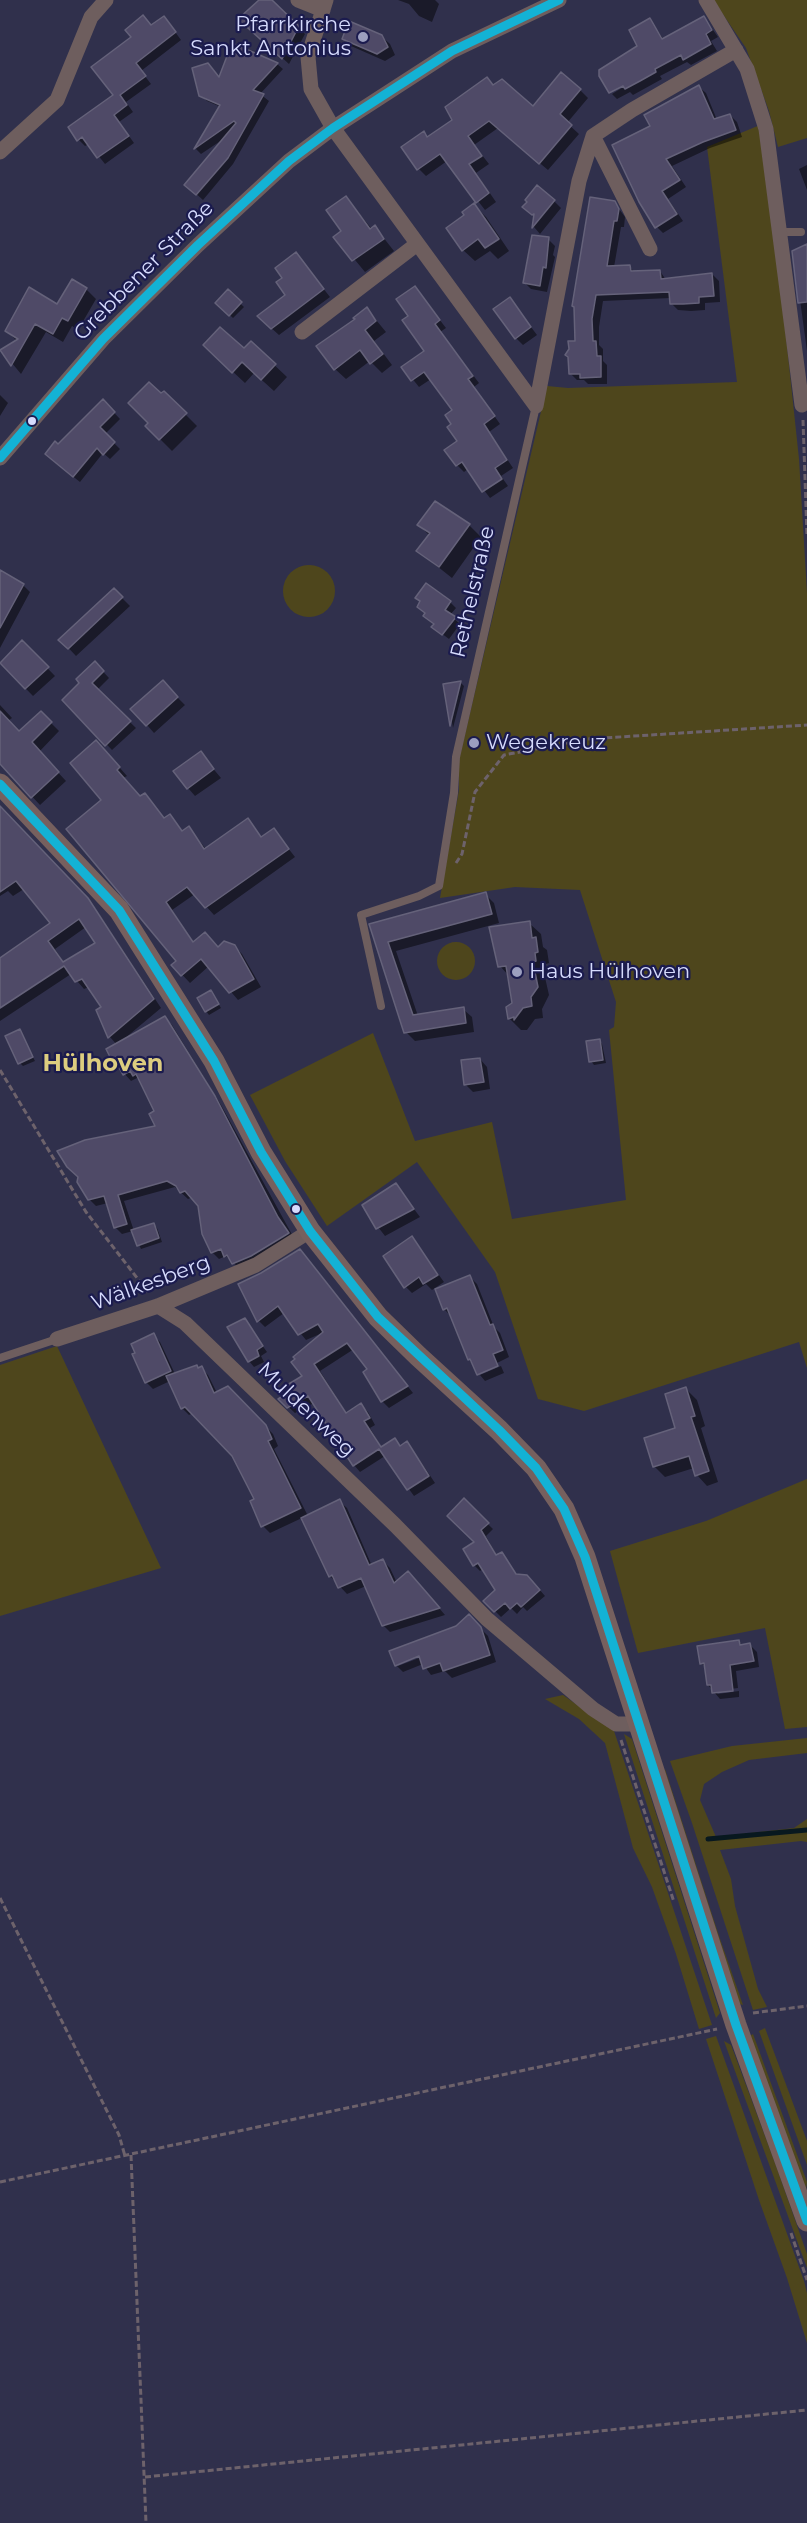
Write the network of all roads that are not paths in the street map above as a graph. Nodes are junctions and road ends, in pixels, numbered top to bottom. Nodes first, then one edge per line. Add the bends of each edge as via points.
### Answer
1 (106, 0) edge
2 (297, 0) edge
3 (559, 0) edge
4 (706, 0) edge
5 (324, 5) edge
6 (736, 50) junction
7 (333, 128) junction
8 (593, 136) junction
9 (0, 152) edge
10 (779, 232) junction
11 (801, 232) dead end
12 (417, 244) junction
13 (650, 249) dead end
14 (302, 332) dead end
15 (802, 405) road end
16 (536, 406) junction
17 (0, 458) edge
18 (0, 784) edge
19 (381, 1006) dead end
20 (310, 1232) junction
21 (158, 1306) junction
22 (57, 1339) joint
23 (0, 1358) edge
24 (638, 1724) junction
25 (807, 2220) edge

1 - 9 street via 91,17 57,100
2 - 5 street
3 - 7 street, Grebbener Straße via 452,51
4 - 6 street
5 - 7 street via 308,57 311,89
6 - 8 street
6 - 10 street via 747,69 766,129
7 - 12 street
7 - 17 street, Grebbener Straße via 289,161 110,332
8 - 13 street
8 - 16 street, Rethelstraße via 579,182
10 - 11 lane
10 - 15 street
12 - 14 street
12 - 16 street
16 - 19 lane, Rethelstraße via 456,757 439,886 361,915
18 - 20 main road via 119,910 214,1061 261,1152
20 - 21 street, Wälkesberg via 256,1265
20 - 24 main road via 378,1317 514,1445 536,1468 564,1509 593,1579
21 - 22 street, Wälkesberg
21 - 24 street, Muldenweg via 185,1323 487,1619 593,1709 616,1724
22 - 23 lane, Wälkesberg
24 - 25 main road via 738,2030

